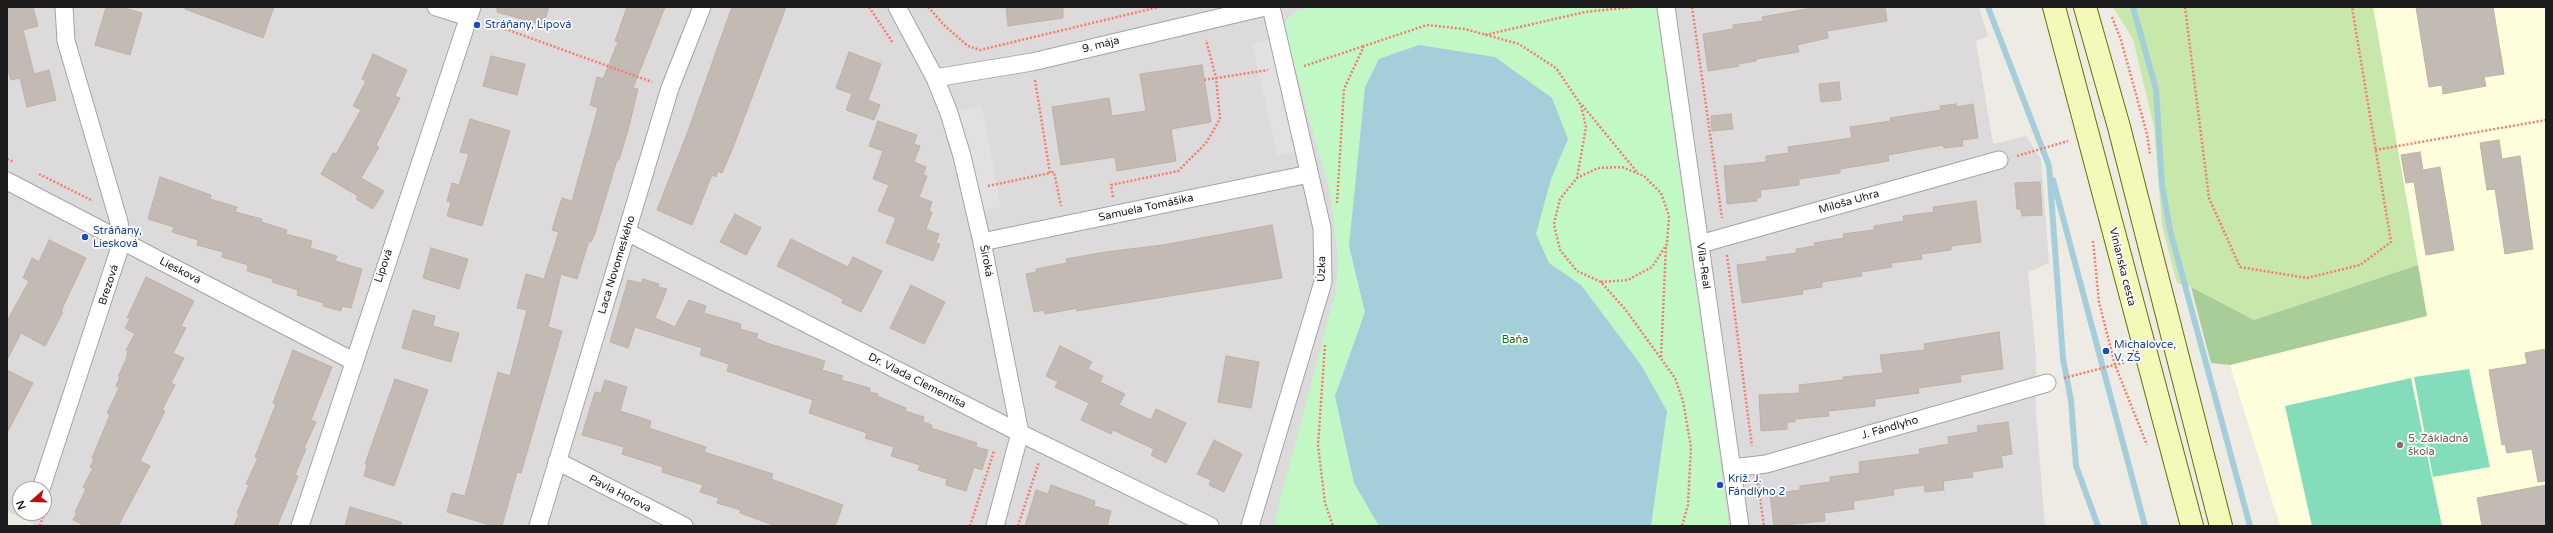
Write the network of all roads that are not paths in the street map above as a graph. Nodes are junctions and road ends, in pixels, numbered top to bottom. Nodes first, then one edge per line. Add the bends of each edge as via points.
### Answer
1 (64, 7) edge
2 (436, 7) edge
3 (702, 7) edge
4 (897, 7) edge
5 (1265, 7) edge
6 (1271, 7) edge
7 (1666, 7) edge
8 (2054, 7) edge
9 (2085, 7) edge
10 (470, 12) edge
11 (935, 78) junction
12 (1999, 160) dead end
13 (1309, 174) junction
14 (7, 181) edge
15 (627, 232) junction
16 (122, 241) junction
17 (982, 242) junction
18 (1700, 244) junction
19 (353, 361) junction
20 (2047, 383) dead end
21 (1020, 433) junction
22 (557, 461) junction
23 (1732, 468) junction
24 (44, 481) edge
25 (300, 526) edge
26 (538, 526) edge
27 (684, 526) edge
28 (995, 526) edge
29 (1210, 526) edge
30 (1250, 526) edge
31 (1740, 526) edge
32 (2192, 526) edge
33 (2222, 526) edge

1 - 16 street, Brezová via 66,41 116,212
2 - 10 street
3 - 15 street, Laca Novomeského via 670,88
4 - 11 street, Široká
5 - 11 street, 9. mája via 1032,62
6 - 13 street, Úzka
7 - 18 street, Vila-Real
8 - 32 main road, Vinianska cesta
9 - 33 main road via 2119,127
10 - 19 street, Lipová
11 - 17 street, Široká via 949,112
12 - 18 street, Miloša Uhra
13 - 17 street, Samuela Tomášika
13 - 30 street, Úzka via 1322,228 1323,282
14 - 16 street, Liesková
15 - 21 street, Dr. Vlada Clementisa
15 - 22 street, Laca Novomeského
16 - 19 street, Liesková
16 - 24 street, Brezová
17 - 21 street, Široká
18 - 23 street, Vila-Real
19 - 25 street, Lipová
20 - 23 street, J. Fándlyho via 1755,465
21 - 28 street, Široká
21 - 29 street, Dr. Vlada Clementisa
22 - 26 street, Laca Novomeského
22 - 27 street, Pavla Horova
23 - 31 street, Vila-Real

